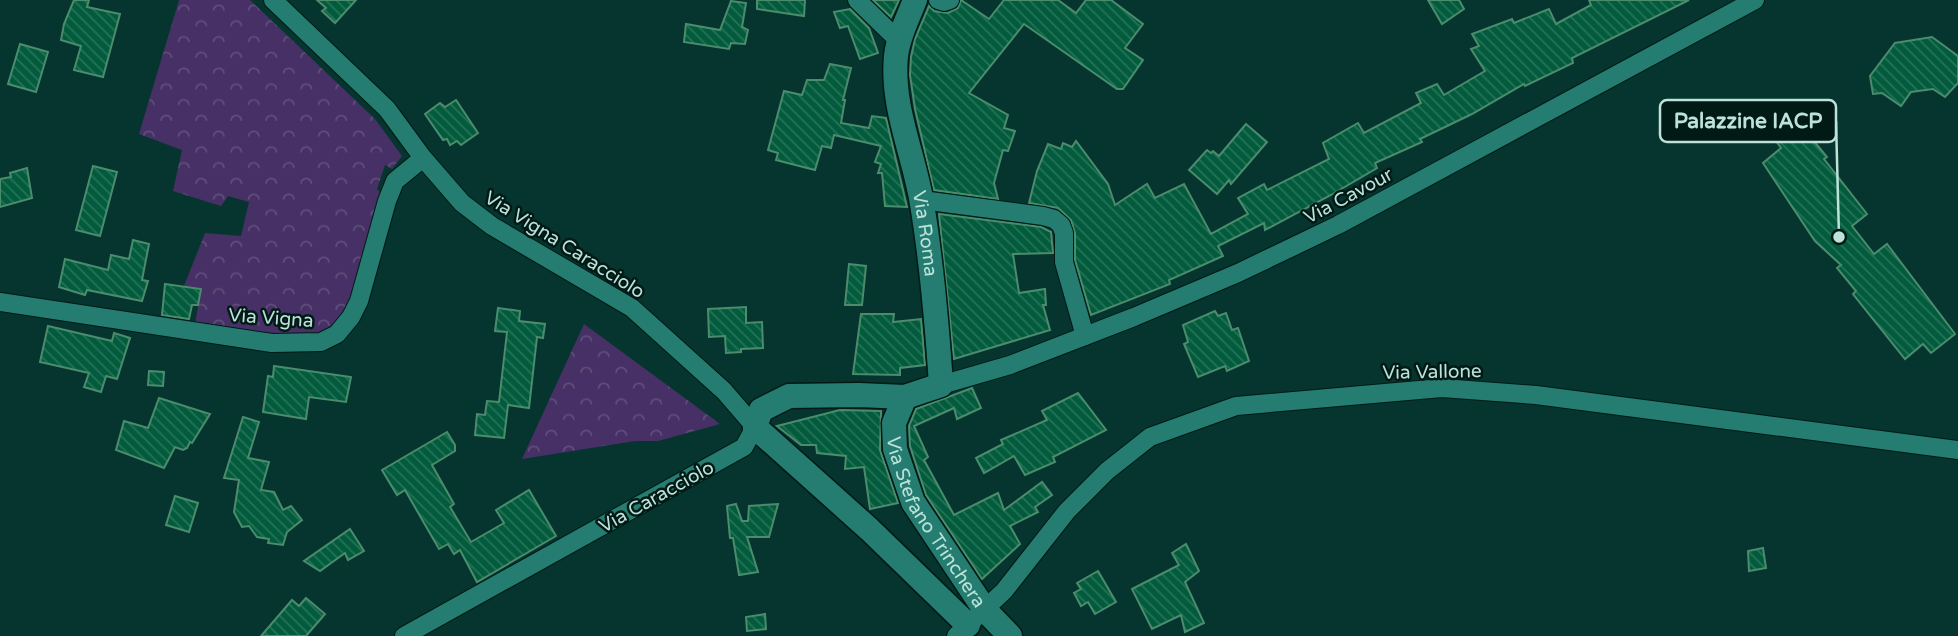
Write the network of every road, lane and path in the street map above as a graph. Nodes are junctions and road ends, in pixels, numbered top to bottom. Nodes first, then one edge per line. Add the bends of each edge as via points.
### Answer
1 (273, 0) edge
2 (856, 0) edge
3 (915, 0) edge
4 (937, 0) edge
5 (950, 0) edge
6 (1755, 0) edge
7 (899, 41) junction
8 (423, 158) junction
9 (922, 200) junction
10 (0, 302) edge
11 (1085, 336) junction
12 (941, 385) junction
13 (905, 397) junction
14 (755, 427) junction
15 (1958, 450) edge
16 (970, 624) edge
17 (404, 636) edge
18 (1010, 636) edge

1 - 8 street, Via Vigna Caracciolo via 387,109
2 - 7 street
3 - 7 street, Via Roma
4 - 5 street
6 - 11 street, Via Cavour via 1338,225 1238,273
7 - 9 street, Via Roma via 895,82
8 - 10 street, Via Vigna via 395,181 351,317 337,334 321,342 272,343
8 - 14 street, Via Vigna Caracciolo via 475,215 632,308 724,391
9 - 11 street via 1054,219 1064,233 1064,262
9 - 12 street, Via Roma
11 - 12 street, Via Cavour
12 - 13 street
13 - 14 street, Via Caracciolo via 789,396 761,410
13 - 16 street, Via Stefano Trinchera via 894,424 902,474
14 - 16 street
14 - 17 street, Via Caracciolo via 744,447
15 - 16 street, Via Vallone via 1536,395 1442,388 1236,406 1150,437 1107,471
16 - 18 street, Via Stefano Trinchera

